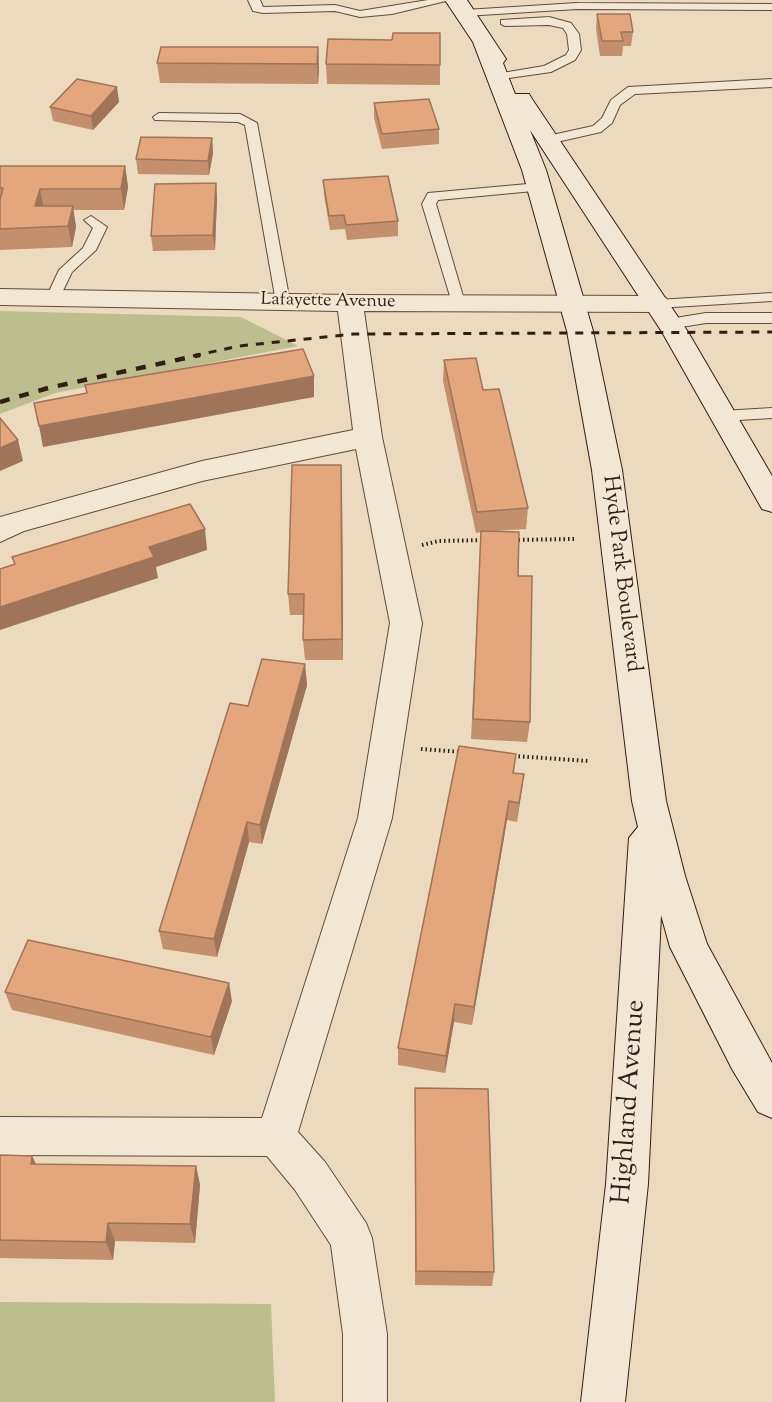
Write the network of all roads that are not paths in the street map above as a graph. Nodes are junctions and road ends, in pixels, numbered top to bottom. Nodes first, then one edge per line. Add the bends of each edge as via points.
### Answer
1 (254, 0) edge
2 (444, 0) edge
3 (322, 4) edge
4 (540, 4) edge
5 (772, 7) edge
6 (469, 19) edge
7 (506, 76) junction
8 (772, 83) edge
9 (159, 117) dead end
10 (548, 140) junction
11 (539, 187) junction
12 (91, 220) dead end
13 (0, 297) edge
14 (772, 297) edge
15 (53, 298) junction
16 (284, 302) junction
17 (350, 303) junction
18 (458, 303) junction
19 (572, 303) junction
20 (663, 314) junction
21 (772, 318) edge
22 (772, 413) edge
23 (723, 416) junction
24 (368, 437) junction
25 (772, 502) edge
26 (0, 531) edge
27 (649, 801) junction
28 (772, 1099) edge
29 (0, 1136) edge
30 (276, 1137) junction
31 (365, 1402) edge
32 (603, 1402) edge

1 - 3 lane via 257,9 263,10
2 - 3 lane via 360,14
4 - 5 lane
4 - 6 lane
6 - 7 street
6 - 7 lane via 549,21 567,25 573,34 575,50 571,57 547,69
6 - 11 street, Hyde Park Boulevard
7 - 10 street
8 - 10 lane via 632,90 615,104 608,120 597,129
9 - 16 lane via 240,118 251,123
10 - 20 street
11 - 18 lane via 434,196 429,204
11 - 19 street, Hyde Park Boulevard
12 - 15 lane via 100,226 89,250 66,270
13 - 15 street, Lafayette Avenue
14 - 20 lane
15 - 16 street, Lafayette Avenue
16 - 17 street, Lafayette Avenue
17 - 18 street, Lafayette Avenue
17 - 24 street
18 - 19 street, Lafayette Avenue
19 - 20 street, Lafayette Avenue
19 - 27 street, Hyde Park Boulevard via 606,470
20 - 21 lane
20 - 23 street
22 - 23 lane
23 - 25 street
24 - 26 street via 202,471 14,523
24 - 30 street via 406,623 375,818
27 - 28 street, Hyde Park Boulevard via 689,947
27 - 32 street, Highland Avenue via 627,1184
29 - 30 street
30 - 31 street via 310,1176 351,1238 366,1334

